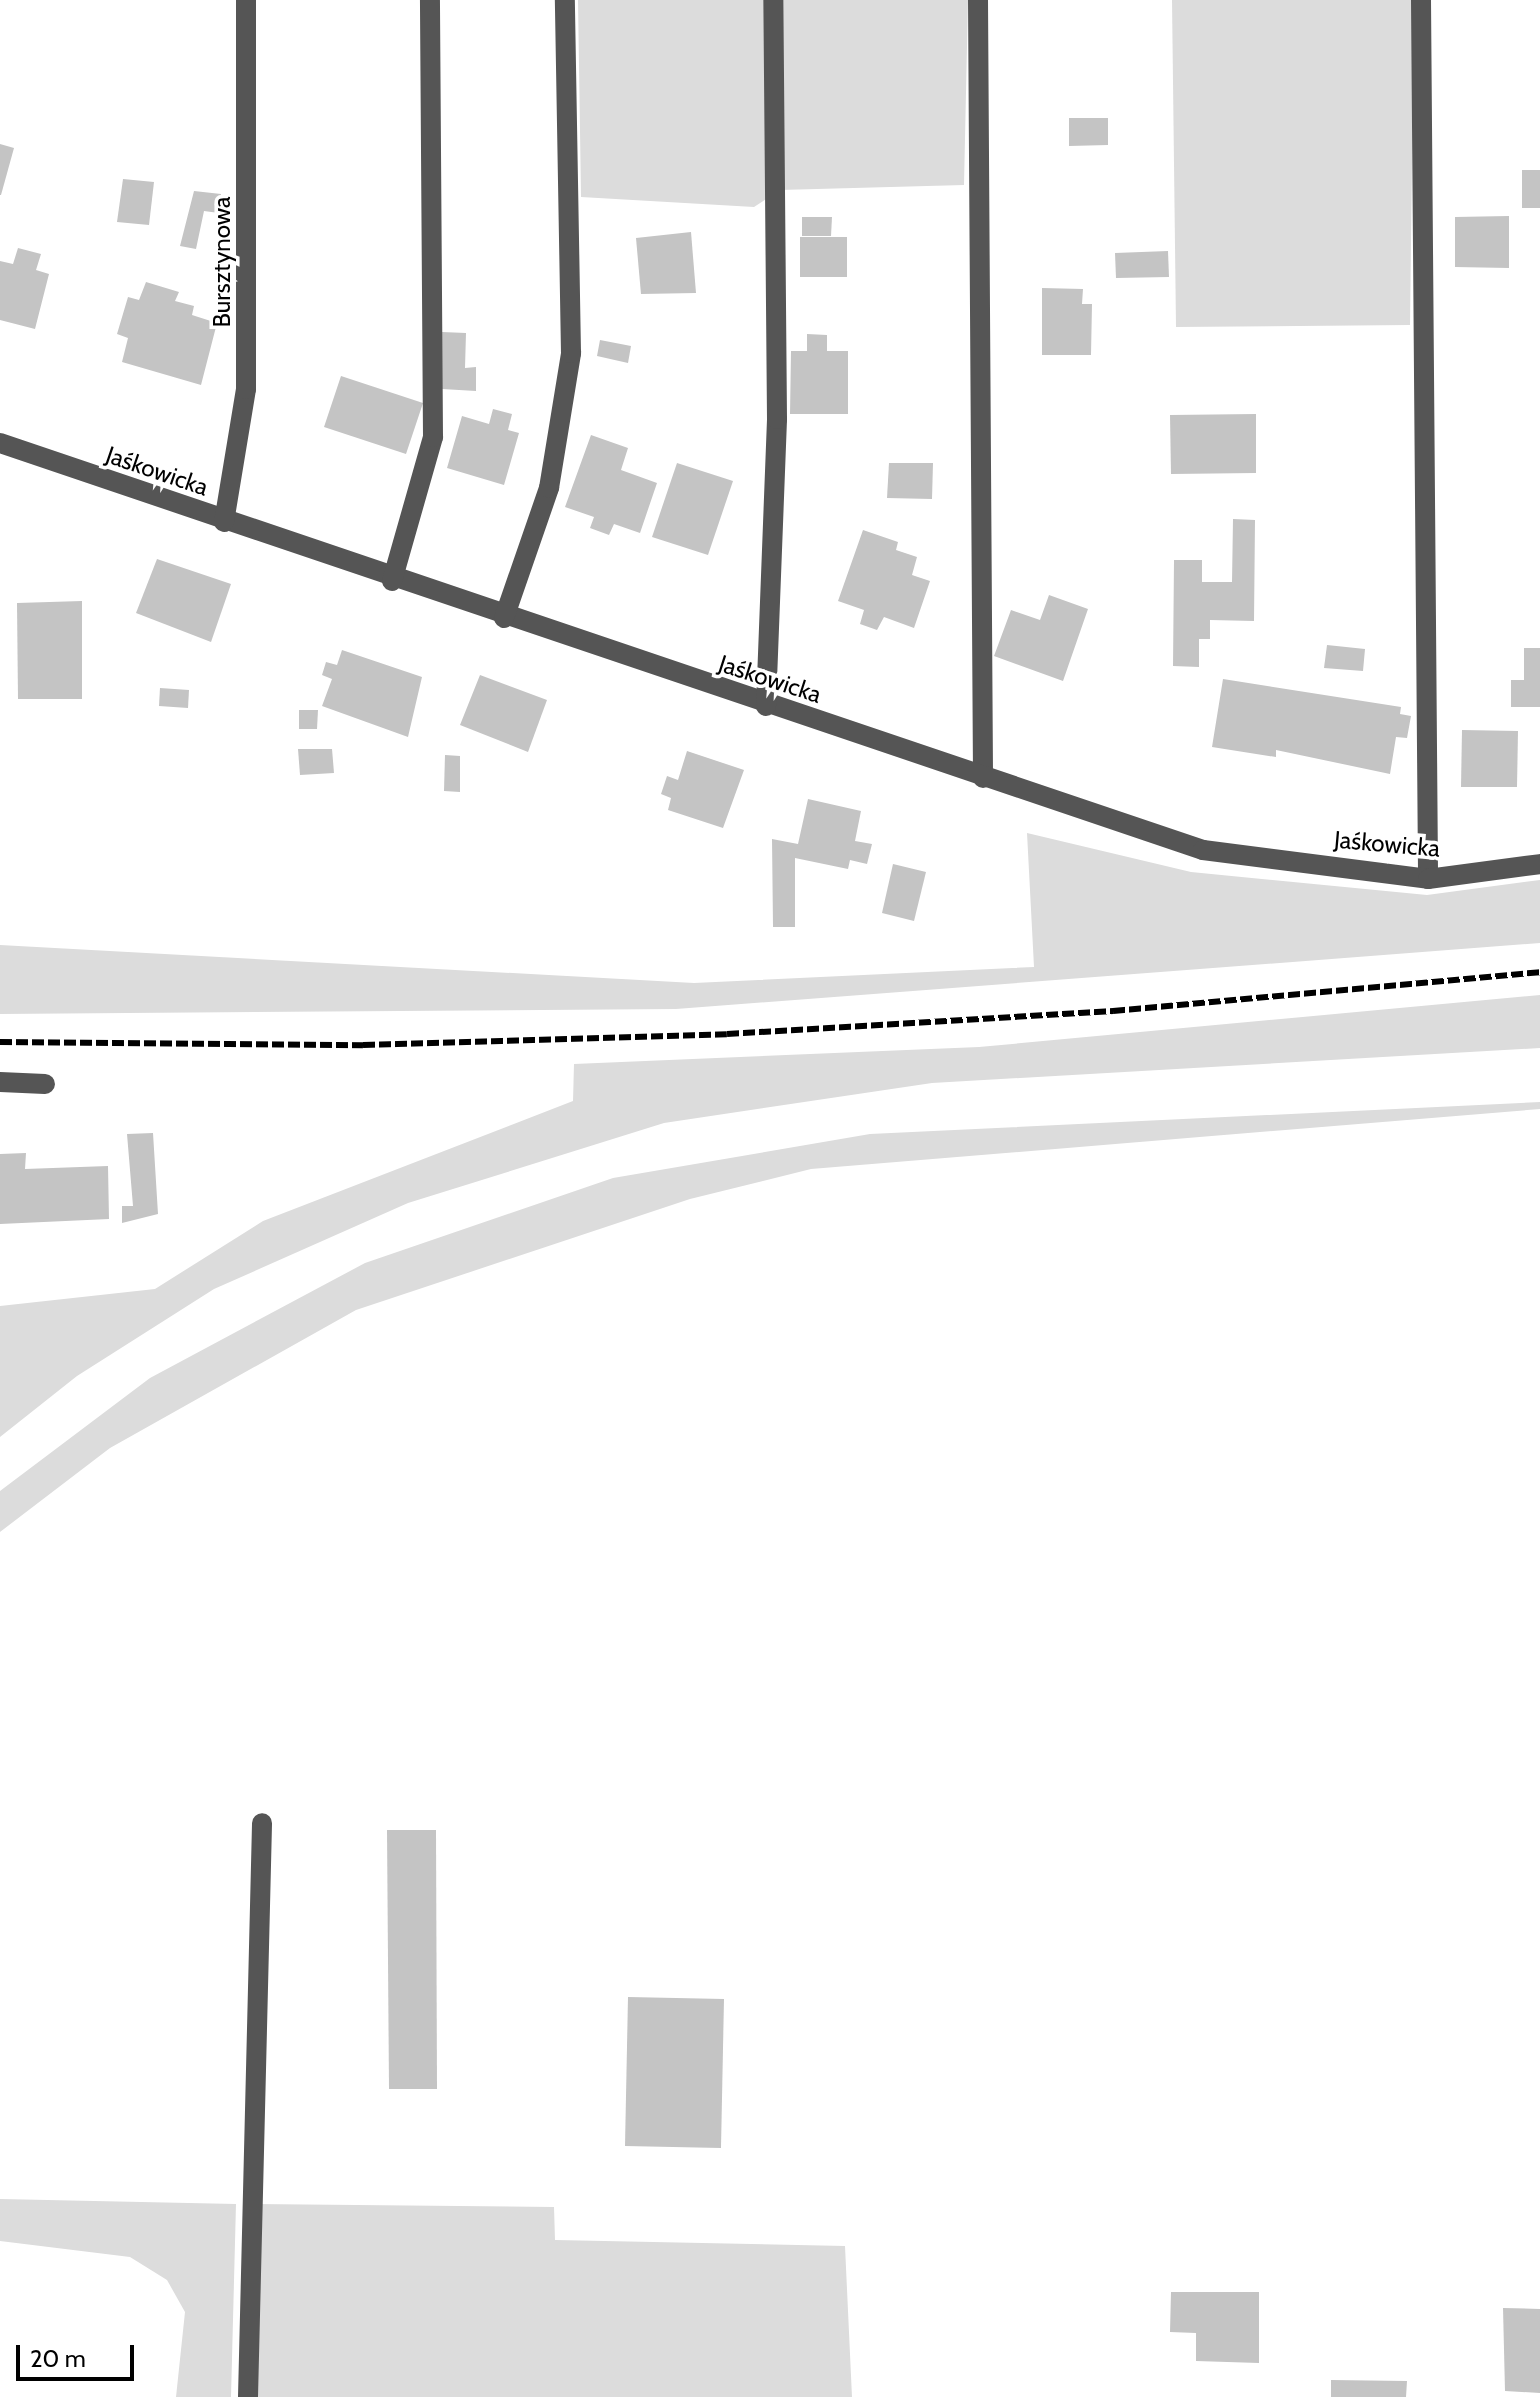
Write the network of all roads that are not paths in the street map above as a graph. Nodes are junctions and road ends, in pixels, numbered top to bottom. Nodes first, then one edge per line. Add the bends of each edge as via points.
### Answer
1 (246, 0) edge
2 (430, 0) edge
3 (565, 0) edge
4 (773, 0) edge
5 (978, 0) edge
6 (1421, 0) edge
7 (0, 443) edge
8 (224, 522) junction
9 (392, 581) junction
10 (504, 618) junction
11 (766, 706) junction
12 (983, 778) junction
13 (1540, 864) edge
14 (1428, 879) junction
15 (0, 1082) edge
16 (45, 1084) dead end
17 (262, 1823) dead end
18 (248, 2397) edge

1 - 8 street, Bursztynowa via 246,389
2 - 9 street via 433,437
3 - 10 street via 571,353 549,488
4 - 11 street via 777,419
5 - 12 street
6 - 14 street
7 - 8 street, Jaśkowicka
8 - 9 street, Jaśkowicka
9 - 10 street, Jaśkowicka
10 - 11 street, Jaśkowicka
11 - 12 street, Jaśkowicka
12 - 14 street, Jaśkowicka via 1203,850
13 - 14 street, Jaśkowicka
15 - 16 street
17 - 18 street

